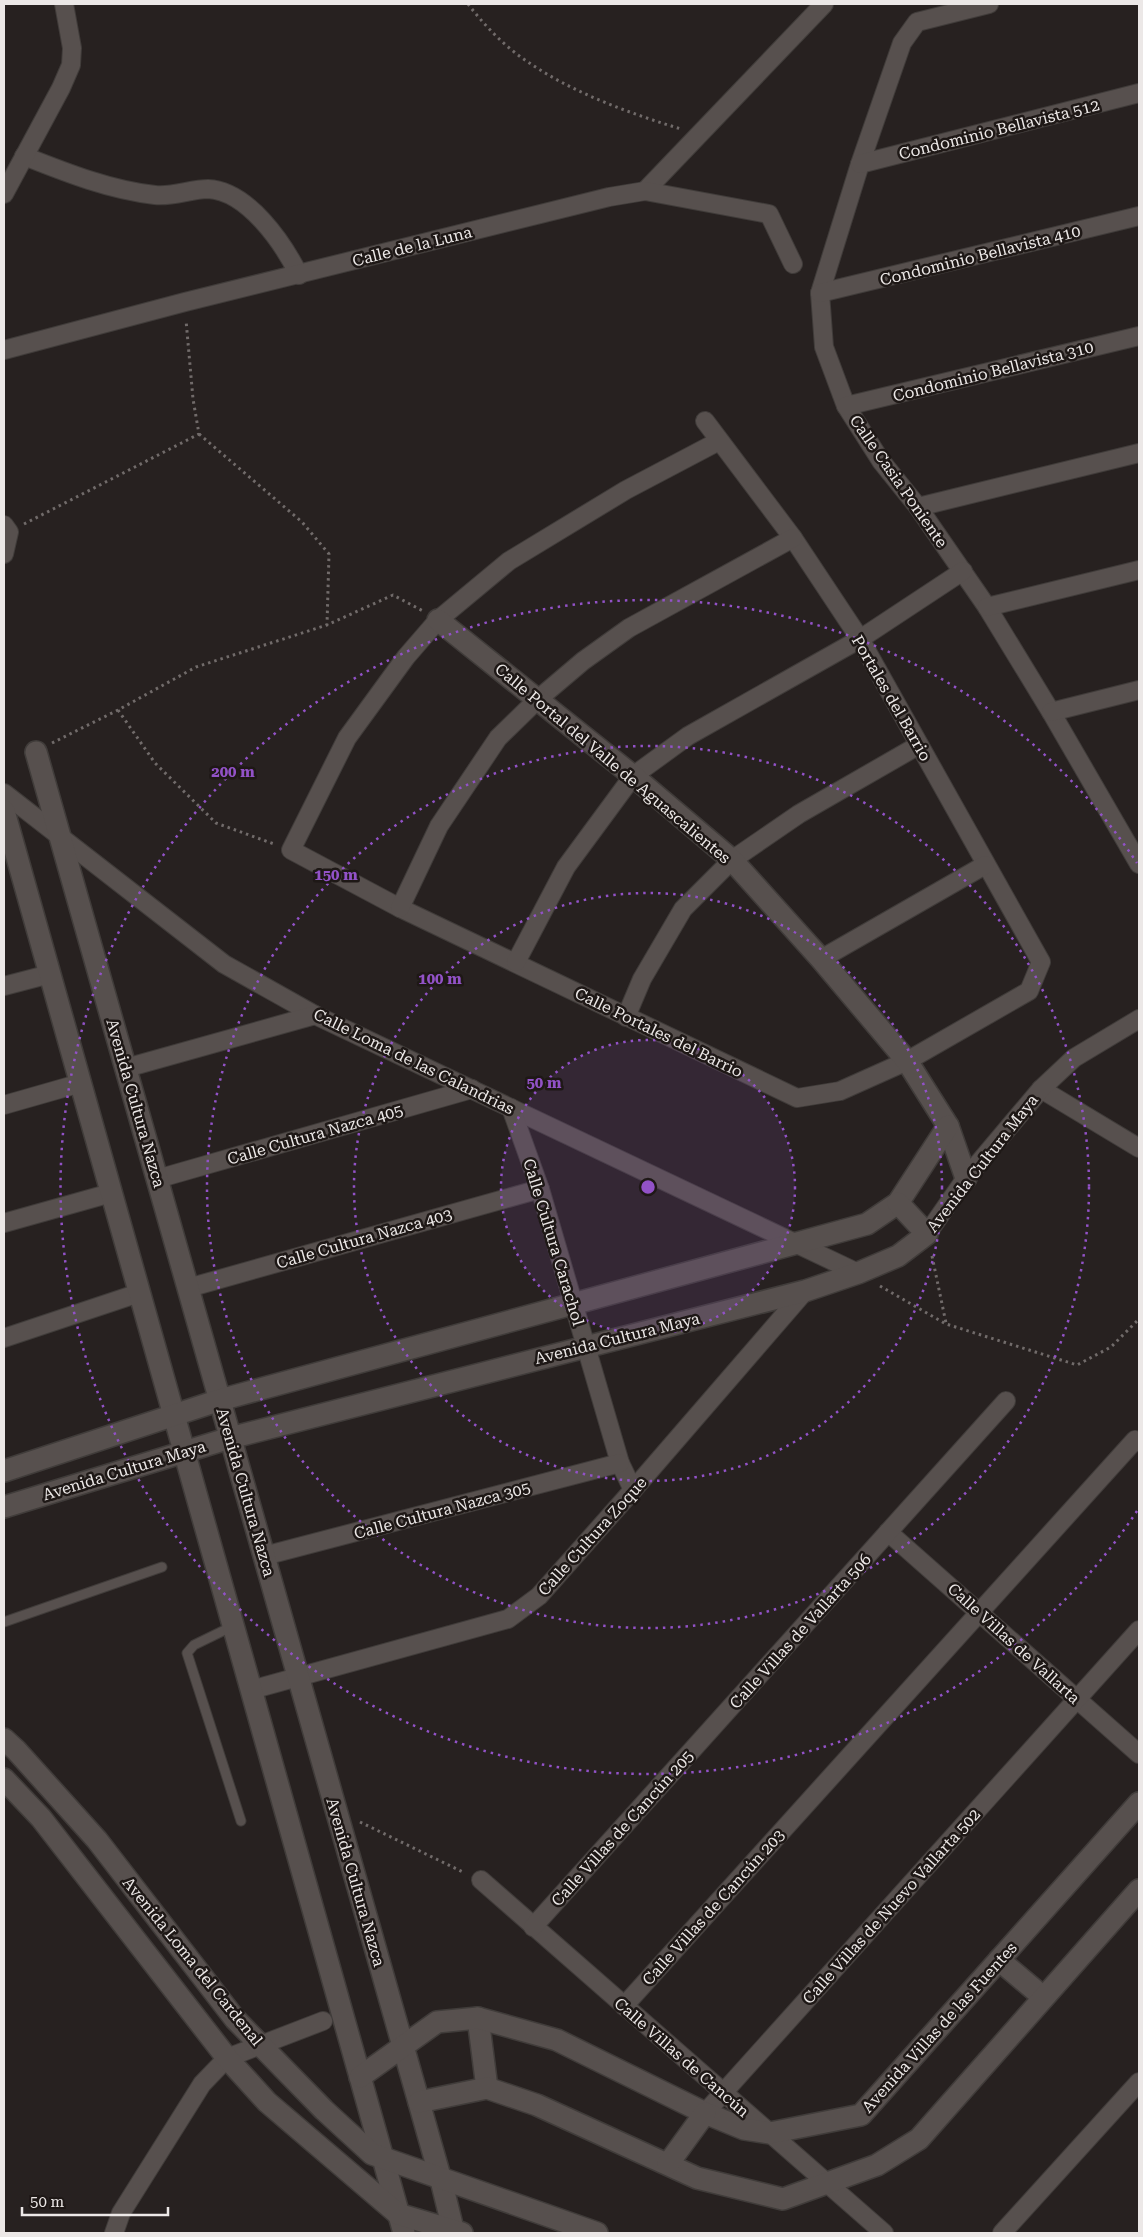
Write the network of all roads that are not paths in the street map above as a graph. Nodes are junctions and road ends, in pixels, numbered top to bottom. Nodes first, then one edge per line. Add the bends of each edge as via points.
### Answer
1 (64, 4) edge
2 (824, 4) edge
3 (989, 4) edge
4 (1139, 93) edge
5 (24, 156) junction
6 (860, 164) junction
7 (645, 191) junction
8 (4, 194) edge
9 (1139, 216) edge
10 (793, 264) dead end
11 (299, 275) junction
12 (820, 293) junction
13 (1139, 336) edge
14 (4, 350) edge
15 (846, 406) junction
16 (705, 421) dead end
17 (719, 441) junction
18 (1139, 453) edge
19 (918, 508) junction
20 (6, 528) edge
21 (793, 538) junction
22 (4, 554) edge
23 (1139, 570) edge
24 (962, 571) junction
25 (987, 607) junction
26 (438, 620) junction
27 (860, 640) junction
28 (1139, 690) edge
29 (537, 700) junction
30 (1051, 712) junction
31 (919, 744) junction
32 (36, 752) road end
33 (633, 776) junction
34 (4, 794) edge
35 (4, 811) edge
36 (61, 839) junction
37 (732, 860) junction
38 (1139, 864) edge
39 (11, 865) edge
40 (985, 865) junction
41 (400, 908) junction
42 (821, 959) junction
43 (516, 962) junction
44 (50, 974) junction
45 (4, 986) edge
46 (1028, 991) joint
47 (315, 1015) junction
48 (626, 1017) junction
49 (1139, 1019) edge
50 (907, 1061) junction
51 (126, 1068) junction
52 (80, 1083) junction
53 (1041, 1089) junction
54 (472, 1090) junction
55 (4, 1105) edge
56 (511, 1108) junction
57 (948, 1126) junction
58 (1139, 1148) edge
59 (966, 1178) junction
60 (157, 1179) junction
61 (540, 1189) junction
62 (111, 1193) junction
63 (898, 1202) junction
64 (4, 1223) edge
65 (927, 1234) junction
66 (794, 1243) junction
67 (858, 1273) junction
68 (188, 1288) junction
69 (805, 1291) junction
70 (140, 1293) junction
71 (574, 1304) junction
72 (4, 1338) edge
73 (585, 1346) junction
74 (220, 1400) junction
75 (1006, 1401) dead end
76 (173, 1414) junction
77 (230, 1438) junction
78 (1137, 1441) edge
79 (184, 1451) junction
80 (620, 1463) junction
81 (4, 1471) edge
82 (633, 1490) junction
83 (4, 1507) edge
84 (888, 1532) junction
85 (264, 1556) junction
86 (162, 1567) dead end
87 (980, 1613) junction
88 (4, 1622) edge
89 (233, 1626) junction
90 (1139, 1630) edge
91 (298, 1677) junction
92 (251, 1690) junction
93 (1077, 1699) junction
94 (711, 1729) joint
95 (8, 1749) edge
96 (1139, 1754) edge
97 (4, 1779) edge
98 (63, 1802) junction
99 (1139, 1803) edge
100 (41, 1818) junction
101 (241, 1822) dead end
102 (480, 1880) road end
103 (1139, 1890) edge
104 (533, 1926) junction
105 (999, 1960) junction
106 (1043, 1997) junction
107 (624, 2006) junction
108 (478, 2018) junction
109 (323, 2021) dead end
110 (259, 2045) junction
111 (402, 2045) junction
112 (227, 2058) junction
113 (360, 2077) junction
114 (1139, 2082) edge
115 (487, 2088) junction
116 (724, 2093) junction
117 (419, 2102) junction
118 (705, 2113) junction
119 (770, 2133) junction
120 (382, 2159) junction
121 (668, 2164) junction
122 (440, 2180) junction
123 (828, 2184) junction
124 (401, 2224) edge
125 (456, 2232) edge
126 (114, 2233) edge
127 (597, 2233) edge
128 (884, 2233) edge
129 (1002, 2233) edge

1 - 5 street via 72,48 71,65
2 - 7 street
3 - 6 street, Calle Casia Poniente via 917,22 902,43
4 - 6 street, Condominio Bellavista 512
5 - 8 street
5 - 11 street via 92,182 157,196 209,189 235,196 261,219
6 - 12 street, Calle Casia Poniente
7 - 10 street, Calle de la Luna via 769,214
7 - 11 street, Calle de la Luna via 609,197
9 - 12 street, Condominio Bellavista 410
11 - 14 street, Calle de la Luna
12 - 15 street, Calle Casia Poniente via 824,347
13 - 15 street, Condominio Bellavista 310
15 - 19 street, Calle Casia Poniente via 881,462
16 - 17 street, Portales del Barrio
17 - 21 street, Portales del Barrio
17 - 26 street via 626,490 508,562
18 - 19 street
19 - 24 street, Calle Casia Poniente
20 - 22 street
21 - 27 street, Portales del Barrio
21 - 29 street via 628,628
23 - 25 street
24 - 25 street, Calle Casia Poniente
24 - 27 street
25 - 30 street, Calle Casia Poniente
26 - 29 street, Calle Portal del Valle de Aguascalientes
26 - 41 street, Calle Portales del Barrio via 406,657 347,738 291,850
27 - 31 street, Portales del Barrio
27 - 33 street via 688,736
28 - 30 street
29 - 33 street, Calle Portal del Valle de Aguascalientes
29 - 41 street via 498,738 439,826
30 - 38 street, Calle Casia Poniente
31 - 37 street via 799,814
31 - 40 street, Portales del Barrio
32 - 36 street, Avenida Cultura Nazca
33 - 37 street, Calle Portal del Valle de Aguascalientes
33 - 43 street via 566,868
34 - 36 street, Calle Loma de las Calandrias
35 - 39 street
36 - 47 street, Calle Loma de las Calandrias via 224,964
36 - 51 street, Avenida Cultura Nazca
37 - 42 street, Calle Portal del Valle de Aguascalientes
37 - 48 street via 683,909 642,979
39 - 44 street
40 - 42 street
40 - 46 street, Portales del Barrio via 1042,962
41 - 43 street, Calle Portales del Barrio
42 - 50 street, Calle Portal del Valle de Aguascalientes
43 - 48 street, Calle Portales del Barrio
44 - 45 street
44 - 52 street
46 - 50 street, Calle Portales del Barrio
47 - 51 street
47 - 54 street, Calle Loma de las Calandrias
48 - 50 street, Calle Portales del Barrio via 797,1098 840,1091
49 - 53 street, Avenida Cultura Maya via 1074,1058
50 - 57 street, Calle Portal del Valle de Aguascalientes
51 - 60 street, Avenida Cultura Nazca
52 - 55 street
52 - 62 street
53 - 58 street
53 - 59 street, Avenida Cultura Maya
54 - 56 street, Calle Loma de las Calandrias
54 - 60 street, Calle Cultura Nazca 405
56 - 61 street, Calle Cultura Carachol
56 - 66 street, Calle Loma de las Calandrias
57 - 59 street, Calle Portal del Valle de Aguascalientes
57 - 63 street
59 - 65 street, Avenida Cultura Maya
60 - 68 street, Avenida Cultura Nazca
61 - 68 street, Calle Cultura Nazca 403
61 - 71 street, Calle Cultura Carachol
62 - 64 street
62 - 70 street
63 - 65 street
63 - 66 street via 867,1224
65 - 67 street, Avenida Cultura Maya via 898,1256
66 - 67 street, Calle Loma de las Calandrias
66 - 71 street
67 - 69 street, Avenida Cultura Maya
68 - 74 street, Avenida Cultura Nazca
69 - 73 street, Avenida Cultura Maya
69 - 82 street, Calle Cultura Zoque
70 - 72 street
70 - 76 street
71 - 73 street, Calle Cultura Carachol
71 - 74 street
73 - 77 street, Avenida Cultura Maya
73 - 80 street, Calle Cultura Carachol
74 - 76 street
74 - 77 street, Avenida Cultura Nazca
75 - 84 street, Calle Villas de Vallarta 506
76 - 79 street
76 - 81 street
77 - 79 street, Avenida Cultura Maya
77 - 85 street, Avenida Cultura Nazca
78 - 87 street, Calle Villas de Cancún 203
79 - 83 street, Avenida Cultura Maya
79 - 89 street
80 - 82 street, Calle Cultura Carachol
80 - 85 street, Calle Cultura Nazca 305
82 - 91 street, Calle Cultura Zoque via 539,1596 508,1619
84 - 87 street, Calle Villas de Vallarta
84 - 94 street, Calle Villas de Vallarta 506
85 - 91 street, Avenida Cultura Nazca
86 - 88 lane
87 - 93 street, Calle Villas de Vallarta
87 - 107 street, Calle Villas de Cancún 203
89 - 92 street
89 - 101 lane via 194,1644 187,1653
90 - 93 street, Calle Villas de Nuevo Vallarta 502
91 - 92 street, Calle Cultura Zoque
91 - 111 street, Avenida Cultura Nazca
92 - 113 street
93 - 96 street, Calle Villas de Vallarta
93 - 116 street, Calle Villas de Nuevo Vallarta 502
94 - 104 street, Calle Villas de Cancún 205
95 - 98 street, Avenida Loma del Cardenal
97 - 100 street, Avenida Loma del Cardenal
98 - 100 street
98 - 110 street, Avenida Loma del Cardenal via 97,1840
99 - 105 street, Avenida Villas de las Fuentes
100 - 112 street, Avenida Loma del Cardenal
102 - 104 street, Calle Villas de Cancún
103 - 106 street
104 - 107 street, Calle Villas de Cancún
105 - 106 street
105 - 119 street, Avenida Villas de las Fuentes via 862,2115
106 - 123 street via 919,2139 877,2165
107 - 116 street, Calle Villas de Cancún
108 - 111 street, Avenida Villas de las Fuentes via 437,2022
108 - 115 street
108 - 118 street, Avenida Villas de las Fuentes via 557,2040
109 - 110 street
110 - 112 street
110 - 120 street, Avenida Loma del Cardenal via 372,2154
111 - 113 street, Avenida Villas de las Fuentes
111 - 117 street, Avenida Cultura Nazca
112 - 124 street, Avenida Loma del Cardenal via 267,2102
112 - 126 street via 202,2084 121,2214
113 - 120 street
114 - 129 street
115 - 117 street
115 - 121 street via 536,2105
116 - 118 street, Calle Villas de Nuevo Vallarta 502
116 - 119 street, Calle Villas de Cancún
117 - 122 street, Avenida Cultura Nazca
118 - 119 street, Avenida Villas de las Fuentes via 744,2129
118 - 121 street
119 - 123 street, Calle Villas de Cancún
120 - 122 street, Avenida Loma del Cardenal
120 - 124 street
121 - 123 street via 697,2178 783,2199
122 - 125 street, Avenida Cultura Nazca
122 - 127 street, Avenida Loma del Cardenal
123 - 128 street, Calle Villas de Cancún
124 - 125 street, Avenida Loma del Cardenal

